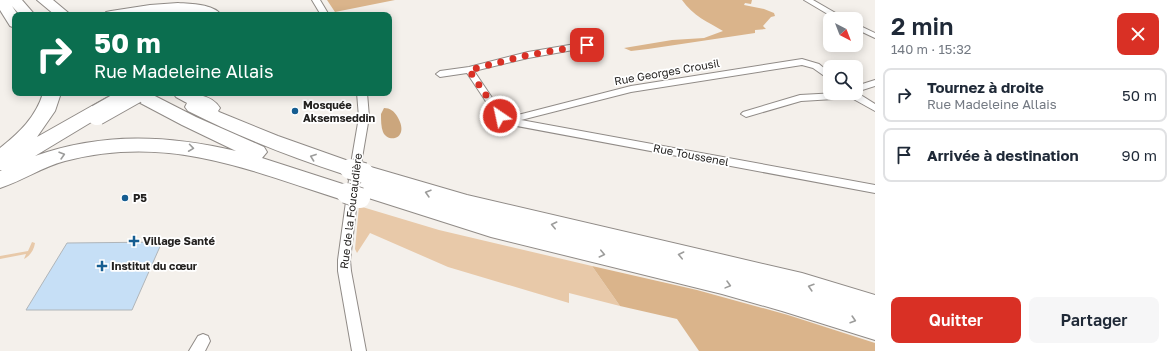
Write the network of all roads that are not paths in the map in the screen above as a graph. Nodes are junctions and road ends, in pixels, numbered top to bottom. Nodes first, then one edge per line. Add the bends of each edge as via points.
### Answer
1 (1, 0) edge
2 (14, 0) edge
3 (33, 0) edge
4 (44, 0) edge
5 (316, 0) edge
6 (808, 0) edge
7 (25, 12) edge
8 (46, 12) edge
9 (60, 12) edge
10 (137, 12) edge
11 (174, 12) edge
12 (188, 12) edge
13 (208, 12) edge
14 (323, 12) edge
15 (829, 12) edge
16 (12, 18) edge
17 (863, 30) edge
18 (875, 36) edge
19 (587, 45) dead end
20 (469, 70) junction
21 (823, 72) edge
22 (440, 74) dead end
23 (875, 83) edge
24 (863, 87) edge
25 (51, 96) edge
26 (123, 96) edge
27 (130, 96) edge
28 (142, 96) edge
29 (172, 96) edge
30 (188, 96) edge
31 (362, 96) edge
32 (823, 97) edge
33 (862, 100) edge
34 (875, 108) edge
35 (95, 114) junction
36 (746, 114) dead end
37 (506, 121) junction
38 (269, 140) junction
39 (0, 158) edge
40 (0, 167) edge
41 (0, 172) edge
42 (0, 180) edge
43 (355, 184) junction
44 (875, 189) edge
45 (875, 307) edge
46 (875, 327) edge
47 (359, 351) edge

1 - 16 highway
2 - 7 highway
3 - 8 highway
4 - 9 highway
5 - 14 street
6 - 15 street
10 - 13 highway via 181,7 200,8
11 - 12 highway
17 - 18 street
19 - 20 street via 528,55
20 - 22 street
20 - 37 street
21 - 37 street, Rue Georges Crousil via 816,66 802,62 631,89
23 - 24 street
25 - 39 highway via 46,110 36,124 15,147
26 - 35 highway
27 - 35 highway, bridge
28 - 43 highway via 189,121 269,157
29 - 38 highway via 202,112
30 - 38 highway
31 - 47 street, Rue de la Foucaudière via 364,117 344,268
32 - 36 street via 800,98
33 - 34 street
35 - 40 highway
35 - 41 highway
37 - 44 street, Rue Toussenel
43 -> 38 highway via 315,158
42 -> 43 highway via 42,161 78,151 157,144 196,148
45 -> 43 highway via 802,284 467,204
43 -> 46 highway via 491,228 782,298

